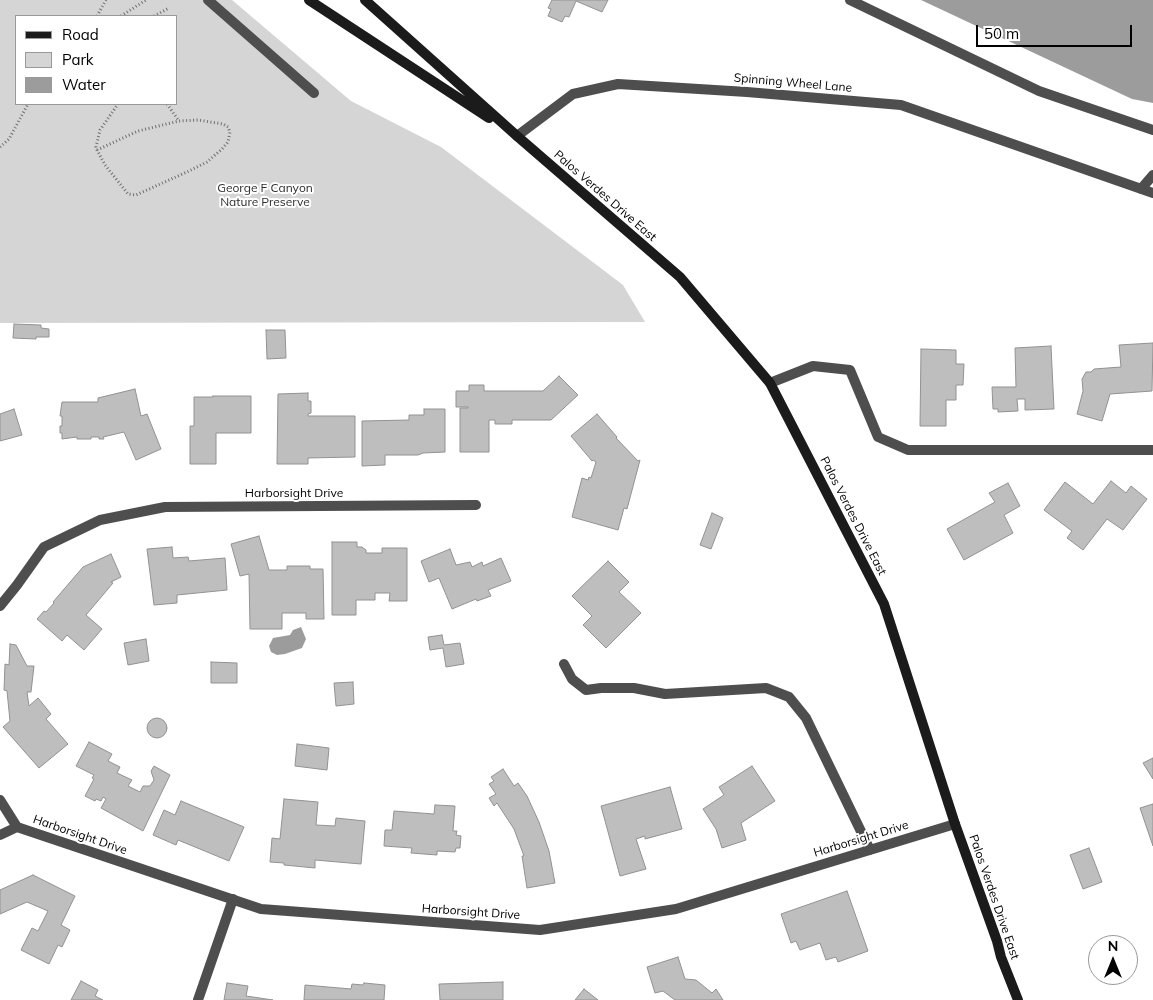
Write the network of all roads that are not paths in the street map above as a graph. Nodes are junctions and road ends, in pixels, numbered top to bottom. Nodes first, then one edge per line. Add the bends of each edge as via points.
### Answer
1 (208, 0) edge
2 (309, 0) edge
3 (365, 0) edge
4 (850, 0) edge
5 (314, 93) dead end
6 (1153, 130) edge
7 (517, 136) junction
8 (1153, 175) edge
9 (1141, 189) junction
10 (1153, 193) edge
11 (770, 383) junction
12 (1153, 450) edge
13 (476, 506) dead end
14 (0, 606) edge
15 (564, 664) dead end
16 (0, 800) edge
17 (955, 824) junction
18 (17, 827) junction
19 (0, 835) edge
20 (870, 850) junction
21 (233, 899) junction
22 (198, 1000) edge
23 (1018, 1000) edge

1 - 5 street
2 - 7 main road, Palos Verdes Drive East
3 - 7 main road, Palos Verdes Drive East
4 - 6 street via 1039,91
7 - 9 street, Spinning Wheel Lane via 573,94 618,84 901,105
7 - 11 main road, Palos Verdes Drive East via 680,278
8 - 9 street
9 - 10 street, Spinning Wheel Lane
11 - 12 street via 812,366 850,370 878,437 908,450
11 - 17 main road, Palos Verdes Drive East via 884,604
13 - 14 street, Harborsight Drive via 165,507 100,520 44,547
15 - 20 street via 572,679 586,690 634,688 665,694 766,688 789,696 806,718
16 - 18 street, Harborsight Drive
17 - 20 street, Harborsight Drive
17 - 23 main road, Palos Verdes Drive East
18 - 19 street
18 - 21 street, Harborsight Drive
20 - 21 street, Harborsight Drive via 676,909 540,930 261,909
21 - 22 street

